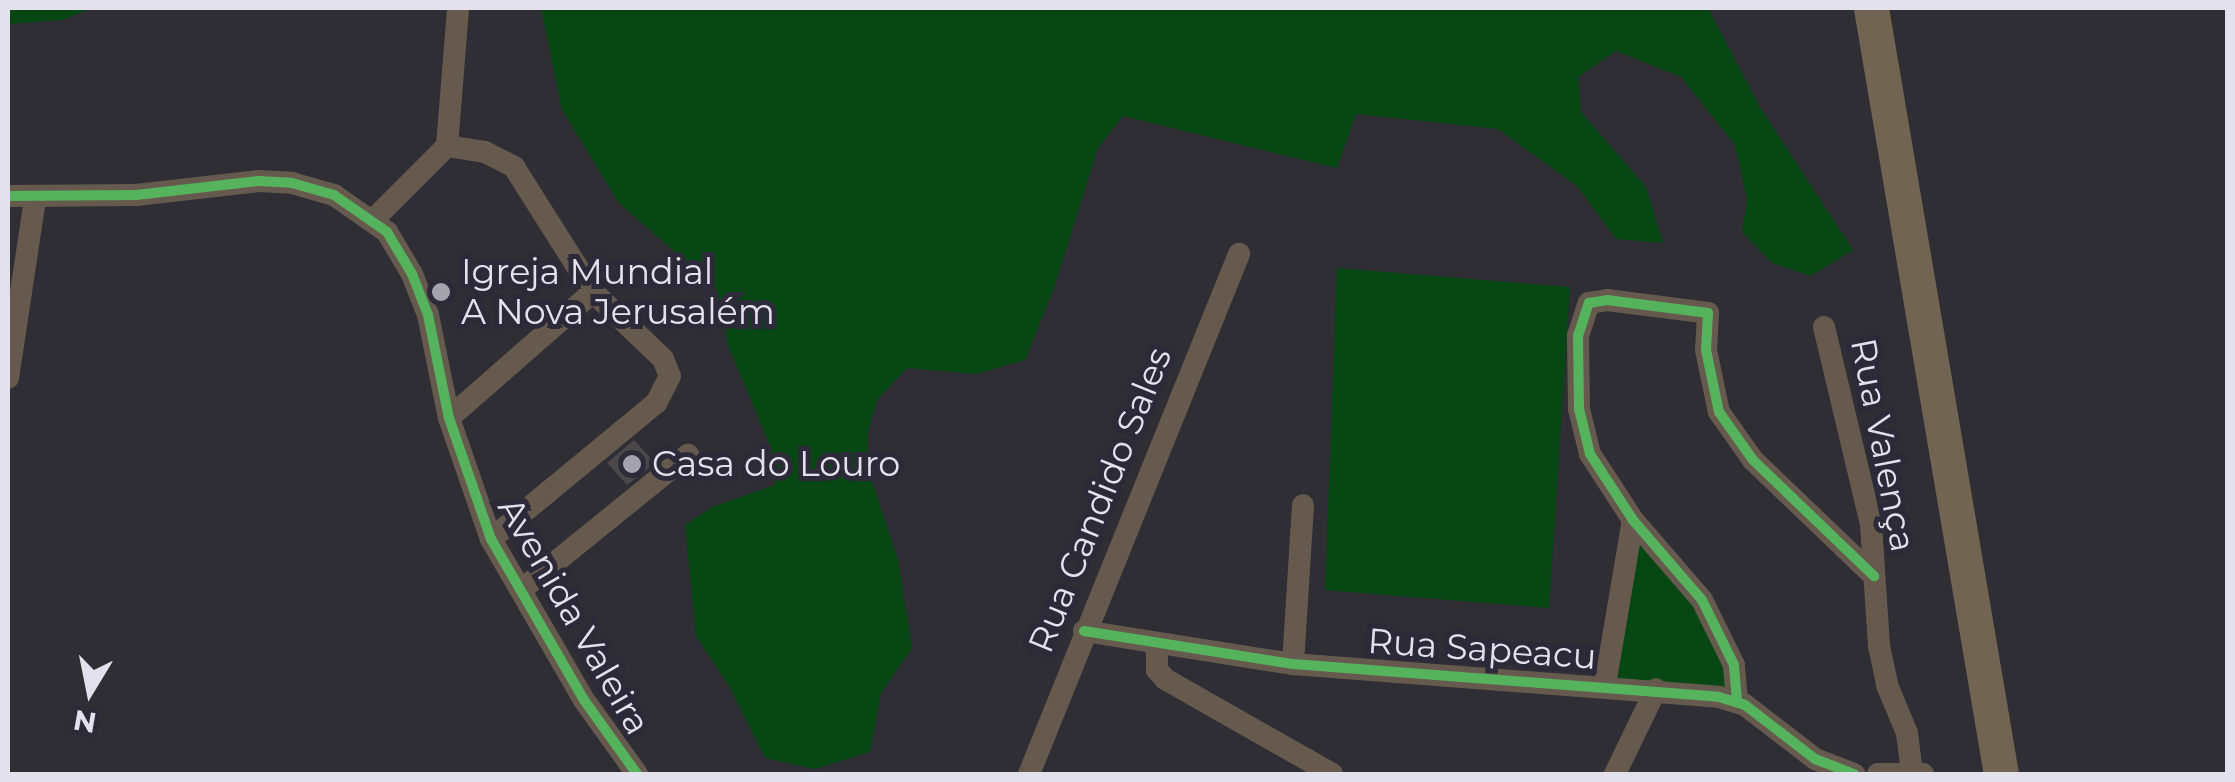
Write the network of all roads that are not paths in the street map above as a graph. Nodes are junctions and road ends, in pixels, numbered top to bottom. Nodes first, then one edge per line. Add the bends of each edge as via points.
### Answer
1 (458, 8) edge
2 (1871, 8) edge
3 (447, 146) junction
4 (8, 196) edge
5 (35, 199) junction
6 (373, 220) junction
7 (1239, 254) dead end
8 (593, 292) junction
9 (1824, 328) dead end
10 (8, 378) edge
11 (449, 418) junction
12 (688, 455) dead end
13 (1303, 505) dead end
14 (1633, 520) junction
15 (491, 539) junction
16 (1874, 576) junction
17 (521, 590) junction
18 (1084, 631) junction
19 (1157, 645) junction
20 (1293, 664) junction
21 (1604, 685) junction
22 (1656, 689) junction
23 (1737, 701) junction
24 (1620, 773) edge
25 (638, 774) edge
26 (1028, 774) edge
27 (1332, 774) edge
28 (1854, 774) edge
29 (1880, 774) edge
30 (1918, 774) edge
31 (2001, 774) edge

1 - 3 street
2 - 31 main road
3 - 6 street
3 - 8 street via 485,152 514,167
4 - 5 street, Avenida Valeira
5 - 6 street, Avenida Valeira via 292,182 320,187
5 - 10 street
6 - 11 street, Avenida Valeira via 397,246 428,315
7 - 18 street, Rua Candido Sales
8 - 11 street
8 - 15 street via 668,367 670,383 656,403
9 - 16 street, Rua Valença via 1858,458
11 - 15 street, Avenida Valeira
12 - 17 street
13 - 20 street
14 - 16 street, Rua Valença via 1599,473 1582,432 1578,336 1594,300 1708,313 1706,350 1719,412 1753,460
14 - 21 street
14 - 23 street via 1719,629 1734,664
15 - 17 street, Avenida Valeira
16 - 30 street, Rua Valença via 1887,685
17 - 25 street, Avenida Valeira via 584,700
18 - 19 street, Rua Sapeacu
18 - 26 street, Rua Candido Sales
19 - 20 street, Rua Sapeacu
19 - 27 street via 1157,670 1165,679
20 - 21 street, Rua Sapeacu
21 - 22 street, Rua Sapeacu
22 - 23 street, Rua Sapeacu
22 - 24 street
23 - 28 street, Rua Sapeacu via 1815,759
29 - 30 street

